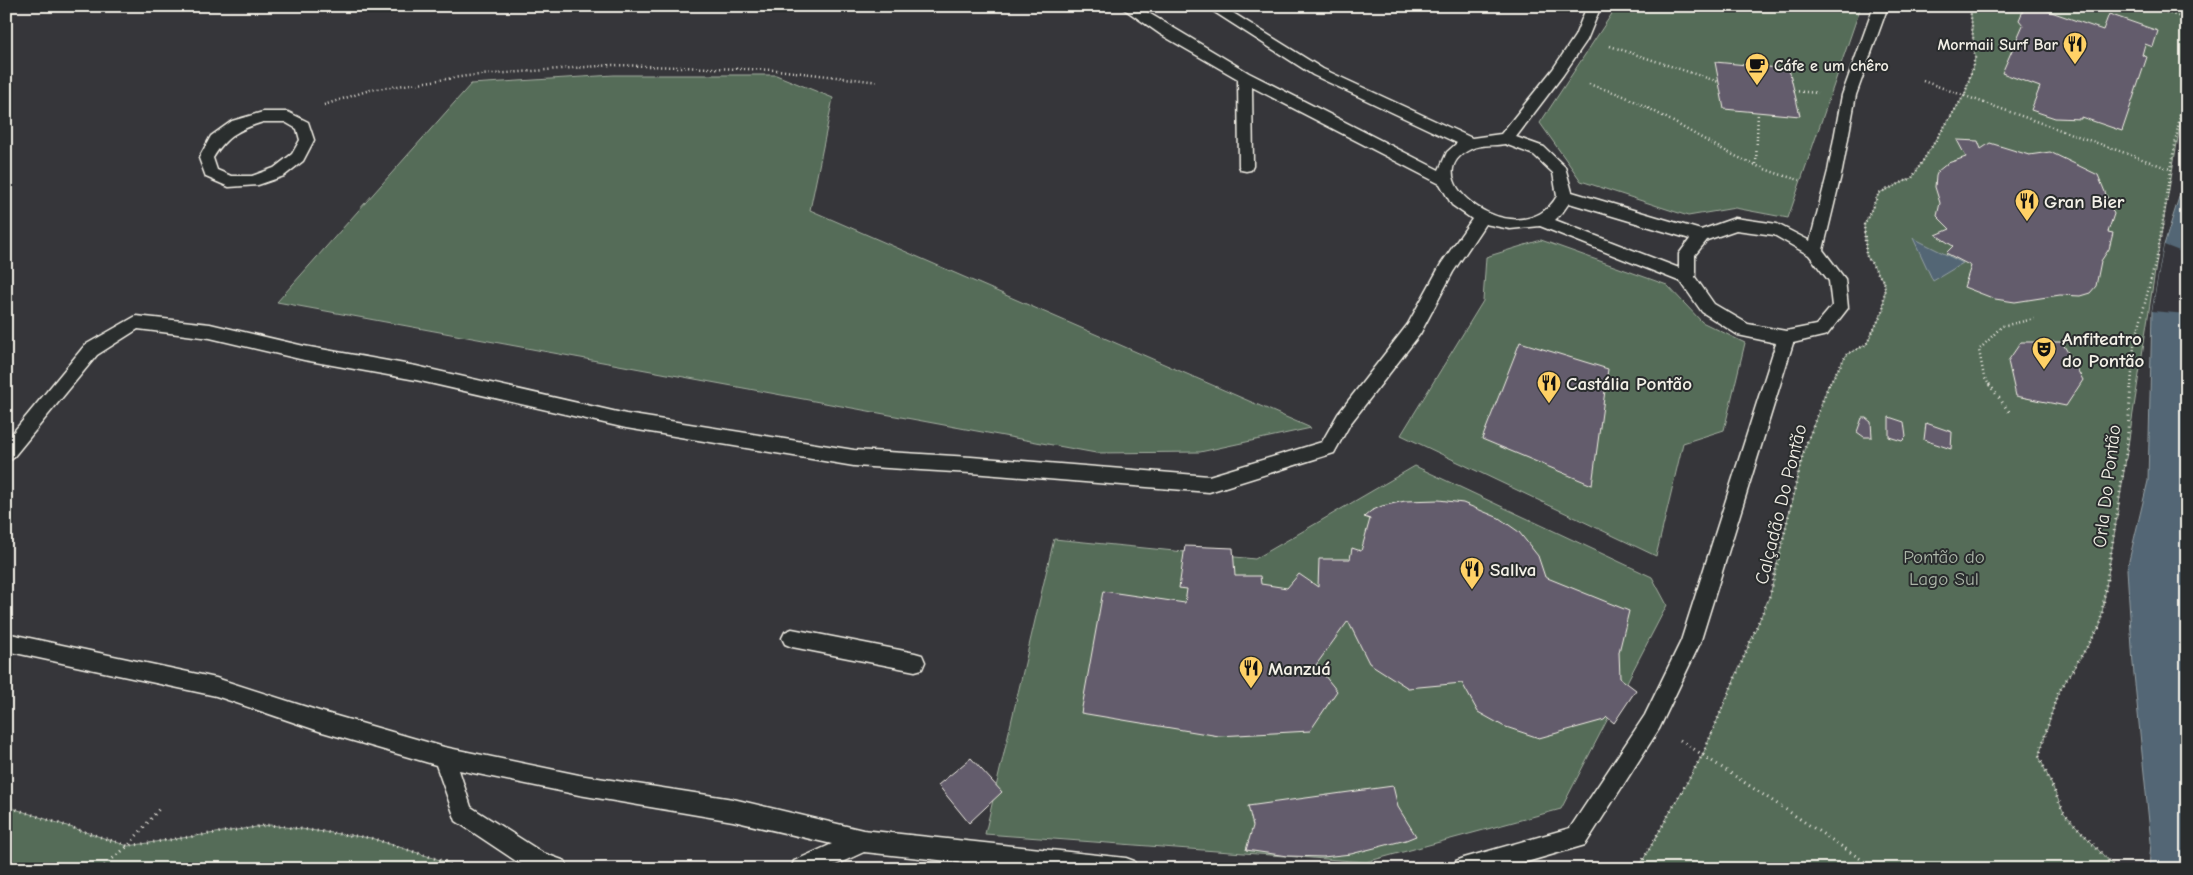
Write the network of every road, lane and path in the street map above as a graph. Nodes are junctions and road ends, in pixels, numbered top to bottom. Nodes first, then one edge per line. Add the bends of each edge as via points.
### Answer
1 (1127, 6) edge
2 (1212, 6) edge
3 (1594, 6) edge
4 (1881, 6) edge
5 (1970, 6) edge
6 (2147, 6) edge
7 (2187, 20) edge
8 (1582, 37) junction
9 (2187, 70) edge
10 (1245, 77) junction
11 (1923, 81) dead end
12 (878, 82) dead end
13 (1719, 82) dead end
14 (1589, 84) dead end
15 (1965, 94) junction
16 (1758, 112) dead end
17 (288, 117) junction
18 (1506, 140) junction
19 (1470, 143) junction
20 (1756, 164) junction
21 (1246, 166) dead end
22 (2170, 170) junction
23 (1445, 180) junction
24 (1806, 182) dead end
25 (1564, 196) junction
26 (1482, 217) junction
27 (1540, 220) junction
28 (1701, 236) junction
29 (1815, 251) junction
30 (2158, 252) junction
31 (2162, 253) dead end
32 (1687, 278) junction
33 (2034, 319) dead end
34 (1786, 338) junction
35 (2010, 413) dead end
36 (6, 454) edge
37 (792, 638) dead end
38 (6, 642) edge
39 (915, 662) dead end
40 (1652, 722) junction
41 (1704, 754) junction
42 (444, 757) junction
43 (6, 806) edge
44 (159, 809) dead end
45 (863, 841) junction
46 (128, 846) junction
47 (100, 869) edge
48 (458, 869) edge
49 (557, 869) edge
50 (802, 869) edge
51 (1126, 869) edge
52 (1464, 869) edge
53 (1638, 869) edge
54 (1876, 869) edge
55 (2116, 869) edge

1 - 10 lane
2 - 19 lane via 1318,72
3 - 8 lane
4 - 29 lane via 1849,95
5 - 15 path, Calçadão Do Pontão via 1975,58
6 - 7 path
8 - 13 path
8 - 18 lane
9 - 22 path, Orla Do Pontão
10 - 21 lane
10 - 23 lane via 1290,103
11 - 15 path
12 - 17 path via 777,70 613,66 467,76 370,90
14 - 20 path via 1628,98 1722,151
15 - 22 path
15 - 41 path, Calçadão Do Pontão via 1912,178 1880,194 1864,225 1866,255 1885,284 1883,312 1866,345 1847,354 1828,386 1803,453 1770,595
16 - 20 path
17 - 17 lane via 263,117 237,125 216,140 206,158 211,174 229,182 253,181 279,172 298,157 307,140 303,126
18 - 19 lane
18 - 25 lane via 1538,151 1560,171
19 - 23 lane via 1455,152 1446,165
20 - 24 path
22 - 30 path, Orla Do Pontão
23 - 26 lane via 1457,201
25 - 27 lane via 1556,210
25 - 28 lane
26 - 27 lane via 1512,224
26 - 36 lane via 1447,268 1414,329 1344,419 1328,448 1209,484 971,464 854,458 734,440 626,421 416,373 304,353 210,331 136,322 91,350
27 - 32 lane
28 - 29 lane via 1735,224 1776,230
28 - 32 lane via 1687,254
29 - 34 lane via 1837,279 1840,308 1821,330
30 - 31 path
30 - 55 path, Orla Do Pontão via 2134,346 2127,446 2100,626 2057,695 2039,756 2064,813
32 - 34 lane via 1708,308 1744,330
33 - 35 path via 2002,326 1979,350 1984,378
34 - 40 lane via 1690,643
37 - 39 lane
38 - 42 lane via 216,687
40 - 41 path
40 - 52 lane via 1577,837
41 - 53 path, Calçadão Do Pontão
41 - 54 path
42 - 45 lane via 579,785 732,810
42 - 49 lane via 463,814 537,862
43 - 46 path
44 - 46 path
45 - 50 lane
45 - 51 lane
46 - 47 path
46 - 48 path via 270,825 371,838 446,862

